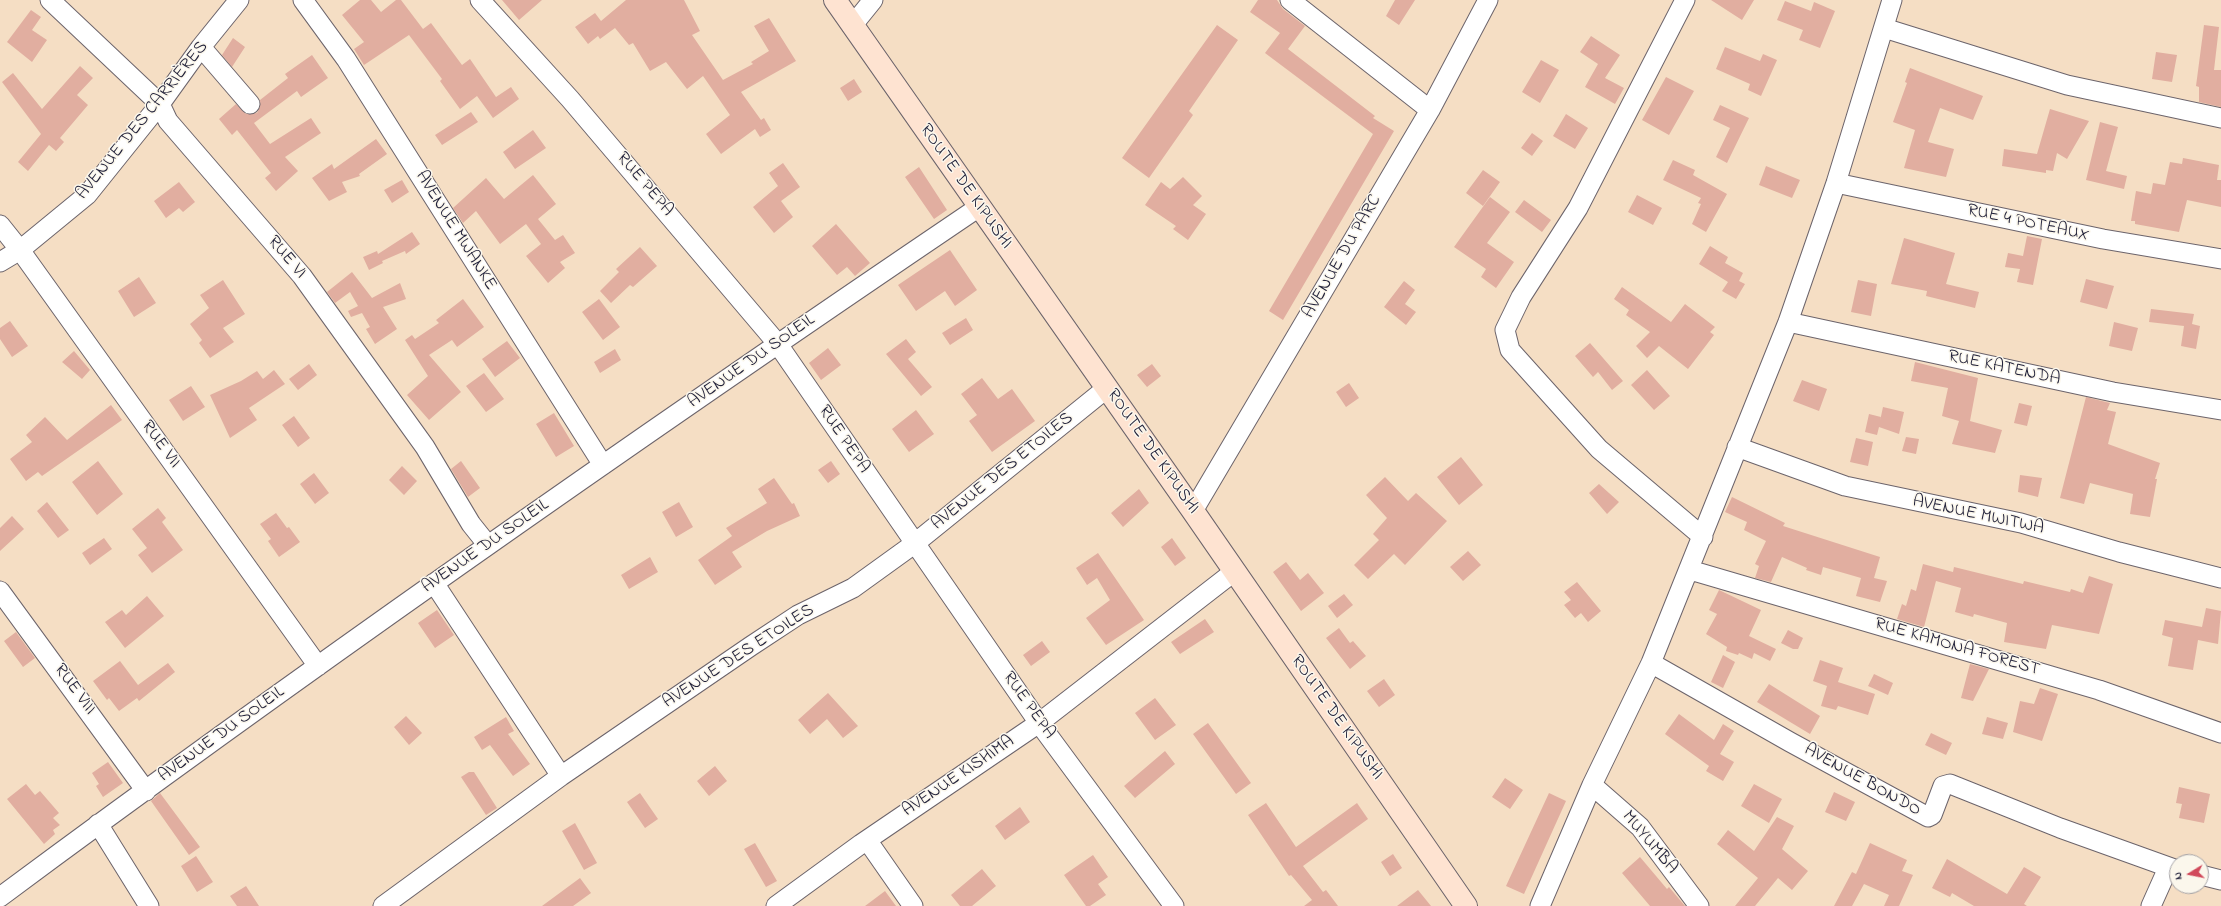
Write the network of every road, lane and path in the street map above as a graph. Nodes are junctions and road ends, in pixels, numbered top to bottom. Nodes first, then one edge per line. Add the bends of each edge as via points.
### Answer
1 (50, 0) edge
2 (239, 0) edge
3 (303, 0) edge
4 (480, 0) edge
5 (835, 0) edge
6 (873, 0) edge
7 (1290, 0) edge
8 (1488, 0) edge
9 (1685, 0) edge
10 (1892, 0) edge
11 (852, 26) junction
12 (1884, 28) junction
13 (201, 47) junction
14 (160, 104) junction
15 (250, 104) dead end
16 (1430, 110) junction
17 (2221, 118) edge
18 (1836, 183) junction
19 (979, 207) junction
20 (0, 225) edge
21 (20, 250) junction
22 (2221, 260) edge
23 (0, 262) edge
24 (1788, 322) junction
25 (777, 343) junction
26 (1107, 388) junction
27 (2221, 410) edge
28 (1737, 446) junction
29 (603, 465) junction
30 (1193, 511) junction
31 (1703, 536) junction
32 (487, 544) junction
33 (914, 544) junction
34 (1690, 570) junction
35 (1235, 571) junction
36 (2221, 578) edge
37 (434, 583) junction
38 (0, 591) edge
39 (1651, 663) junction
40 (318, 666) junction
41 (1039, 723) junction
42 (2221, 733) edge
43 (562, 776) junction
44 (1592, 785) junction
45 (146, 791) junction
46 (98, 824) junction
47 (867, 840) junction
48 (2169, 868) edge
49 (2169, 874) edge
50 (2209, 877) edge
51 (2221, 880) edge
52 (0, 897) edge
53 (149, 906) edge
54 (383, 906) edge
55 (776, 906) edge
56 (913, 906) edge
57 (1174, 906) edge
58 (1466, 906) edge
59 (1540, 906) edge
60 (1699, 906) edge
61 (2151, 906) edge

1 - 14 street, RUE VI
2 - 13 street, AVENUE DES CARRIÈRES
3 - 29 street, AVENUE MWANKE via 346,59
4 - 25 street, RUE PEPA via 570,99
5 - 11 main road, ROUTE DE KIPUSHI
6 - 11 street
7 - 16 street
8 - 16 street, AVENUE DU PARC
9 - 31 street via 1578,208 1521,297 1505,330 1510,350 1599,449
10 - 12 street
11 - 19 main road, ROUTE DE KIPUSHI
12 - 17 street via 2067,85
12 - 18 street
13 - 14 street, AVENUE DES CARRIÈRES
13 - 15 street
14 - 21 street, AVENUE DES CARRIÈRES via 87,195
14 - 32 street, RUE VI via 168,121 302,276 425,447 471,524
16 - 30 street, AVENUE DU PARC
18 - 22 street, RUE 4 POTEAUX via 2103,239
18 - 24 street
19 - 25 street, AVENUE DU SOLEIL
19 - 26 main road, ROUTE DE KIPUSHI
20 - 21 street, RUE VII
21 - 23 street, AVENUE DES CARRIÈRES
21 - 40 street, RUE VII
24 - 27 street, RUE KATENDA via 2113,392
24 - 28 street
25 - 29 street, AVENUE DU SOLEIL
25 - 33 street, RUE PEPA
26 - 30 main road, ROUTE DE KIPUSHI
26 - 33 street, AVENUE DES ETOILES
28 - 31 street
28 - 36 street, AVENUE MWITWA via 1845,486 2022,523 2119,552
29 - 32 street, AVENUE DU SOLEIL
30 - 35 main road, ROUTE DE KIPUSHI
31 - 34 street
32 - 37 street, AVENUE DU SOLEIL
33 - 41 street, RUE PEPA
33 - 43 street, AVENUE DES ETOILES via 852,588 798,615 757,642
34 - 39 street
34 - 42 street, RUE KAMONA FOREST via 2100,690
35 - 41 street, AVENUE KISHIMA
35 - 58 main road, ROUTE DE KIPUSHI
37 - 40 street, AVENUE DU SOLEIL
37 - 43 street
38 - 45 street, RUE VIII
39 - 44 street
39 - 48 street, AVENUE BONDO via 1928,817 1932,815 1943,786 1950,784
40 - 45 street, AVENUE DU SOLEIL
41 - 47 street, AVENUE KISHIMA
41 - 57 street, RUE PEPA
43 - 54 street, AVENUE DES ETOILES
44 - 59 street
44 - 60 street, MUYUMBA via 1640,827
45 - 46 street, AVENUE DU SOLEIL
46 - 52 street, AVENUE DU SOLEIL
46 - 53 street
47 - 55 street, AVENUE KISHIMA
47 - 56 street
49 - 61 street
50 - 51 street

